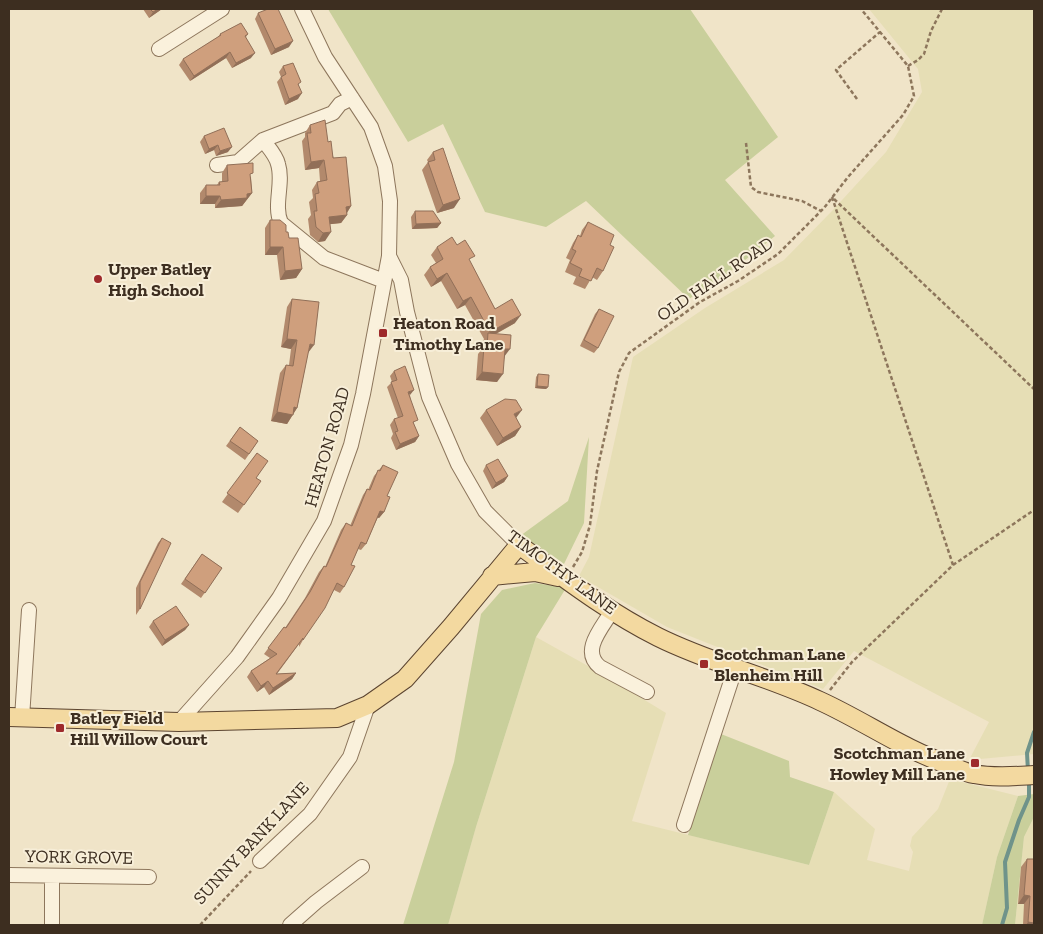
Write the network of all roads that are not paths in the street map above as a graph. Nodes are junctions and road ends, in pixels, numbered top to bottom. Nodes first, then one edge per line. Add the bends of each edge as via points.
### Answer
1 (222, 9) edge
2 (302, 9) edge
3 (159, 49) dead end
4 (352, 98) junction
5 (263, 140) junction
6 (217, 165) dead end
7 (389, 256) junction
8 (384, 282) junction
9 (519, 546) junction
10 (492, 576) junction
11 (566, 579) junction
12 (29, 610) dead end
13 (612, 611) junction
14 (735, 669) junction
15 (647, 692) dead end
16 (368, 705) junction
17 (15, 717) edge
18 (179, 722) junction
19 (1034, 775) edge
20 (684, 824) dead end
21 (260, 861) road end
22 (362, 867) dead end
23 (9, 875) edge
24 (52, 876) junction
25 (149, 877) dead end
26 (306, 919) edge
27 (52, 925) edge
28 (290, 925) edge

1 - 3 street
2 - 4 street, TIMOTHY LANE via 324,57
4 - 5 street via 340,104 333,114
4 - 7 street, TIMOTHY LANE via 371,128 385,166 390,200
5 - 6 street via 238,162
5 - 8 street via 278,164 278,215 281,223 324,258
7 - 8 street, HEATON ROAD
7 - 9 street, TIMOTHY LANE via 401,280 429,396 458,464 485,511
8 - 18 street, HEATON ROAD via 351,444 324,521 278,598 237,657
9 - 10 main road
9 - 11 main road, TIMOTHY LANE
10 - 11 main road via 534,572
10 - 16 main road via 405,679
11 - 13 main road, TIMOTHY LANE
12 - 17 street
13 - 14 main road, TIMOTHY LANE via 658,637
13 - 15 street via 592,646 592,658 600,667
14 - 19 main road, TIMOTHY LANE via 821,701 896,742 973,774
14 - 20 street
16 - 18 main road via 338,718
16 - 21 street, SUNNY BANK LANE via 350,757 310,814
17 - 18 main road
22 - 26 street
23 - 24 street, YORK GROVE
24 - 25 street, YORK GROVE
24 - 27 street
26 - 28 street

